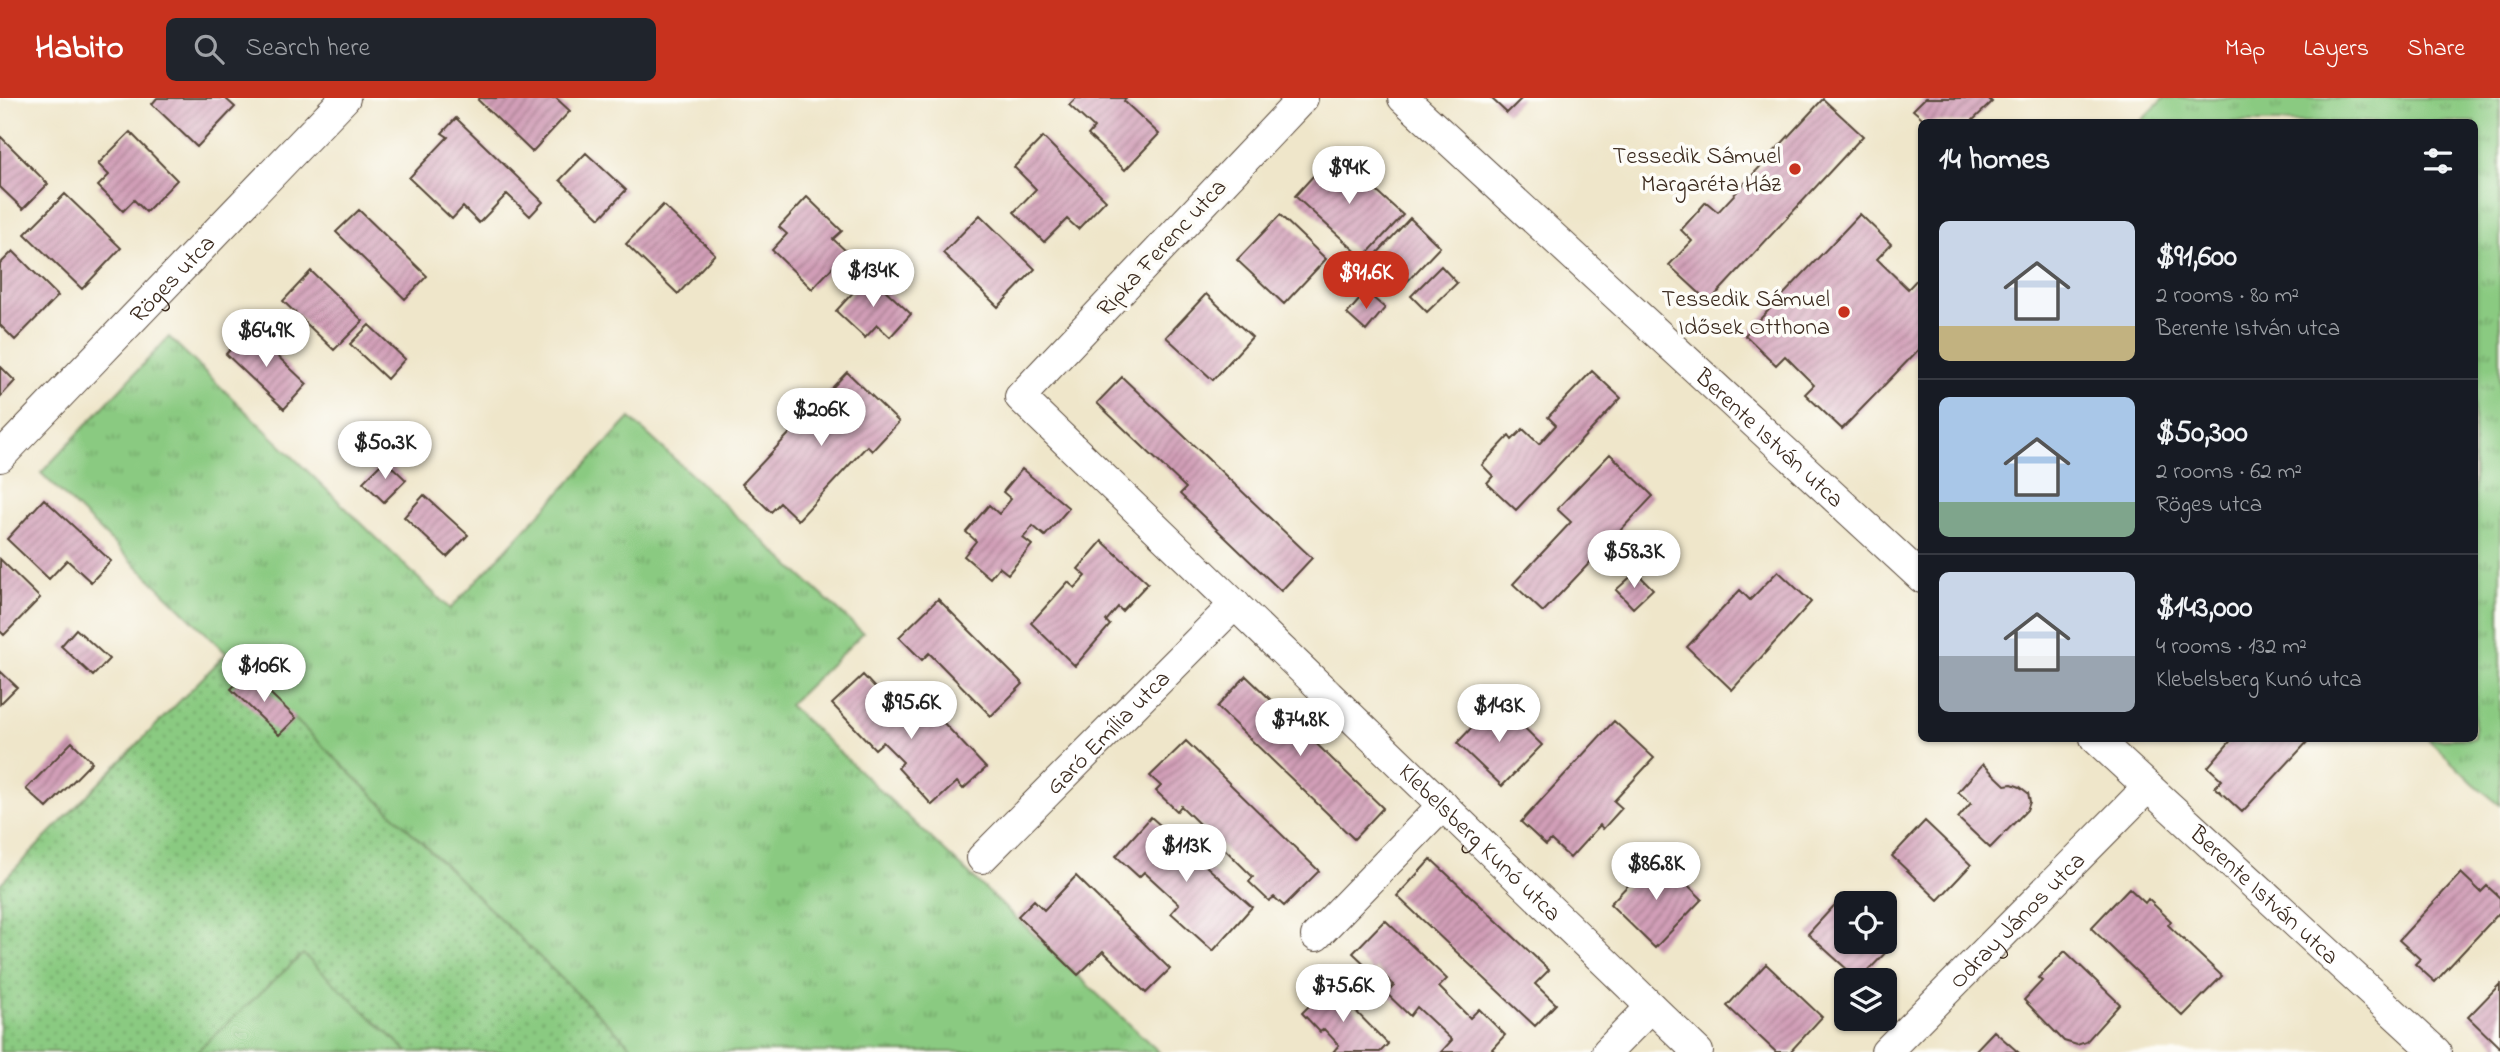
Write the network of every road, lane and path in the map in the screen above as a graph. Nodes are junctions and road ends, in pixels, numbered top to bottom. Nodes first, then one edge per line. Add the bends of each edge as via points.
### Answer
1 (345, 98) edge
2 (1303, 98) edge
3 (1402, 98) edge
4 (1020, 397) joint
5 (0, 457) edge
6 (1918, 574) edge
7 (1235, 604) junction
8 (2099, 742) edge
9 (2148, 787) junction
10 (1443, 805) junction
11 (982, 858) dead end
12 (1317, 936) dead end
13 (1651, 1007) junction
14 (1607, 1052) edge
15 (1698, 1052) edge
16 (1886, 1052) edge
17 (2436, 1052) edge

1 - 5 street, Röges utca
2 - 4 street, Ripka Ferenc utca
3 - 6 street, Berente István utca
4 - 7 street, Klebelsberg Kunó utca
7 - 10 street, Klebelsberg Kunó utca
7 - 11 street, Garó Emília utca
8 - 9 street, Berente István utca
9 - 16 street, Odray János utca
9 - 17 street, Berente István utca
10 - 12 street
10 - 13 street, Klebelsberg Kunó utca
13 - 14 street
13 - 15 street, Klebelsberg Kunó utca

